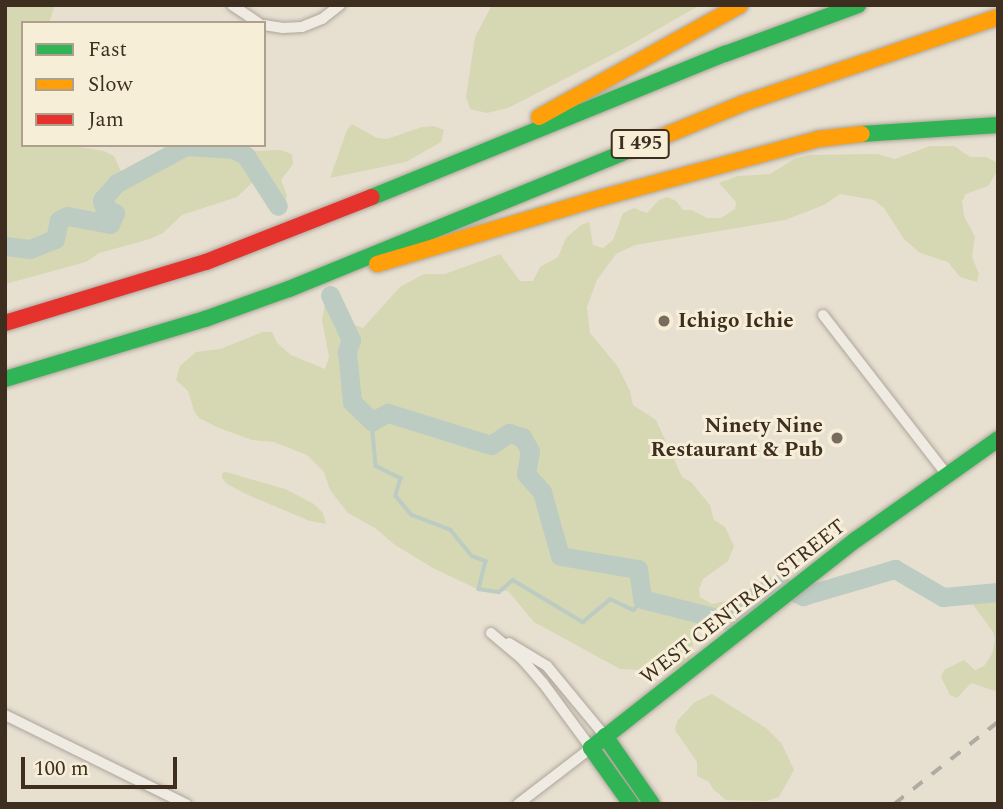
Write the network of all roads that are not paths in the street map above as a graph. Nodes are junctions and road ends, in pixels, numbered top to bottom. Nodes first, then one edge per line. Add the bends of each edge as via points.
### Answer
1 (232, 5) edge
2 (340, 5) edge
3 (740, 5) edge
4 (858, 5) edge
5 (998, 17) edge
6 (256, 21) edge
7 (266, 24) edge
8 (996, 126) edge
9 (346, 208) junction
10 (289, 289) junction
11 (823, 315) dead end
12 (5, 323) edge
13 (5, 379) edge
14 (998, 439) edge
15 (948, 476) junction
16 (5, 715) edge
17 (605, 736) junction
18 (591, 748) junction
19 (187, 804) edge
20 (518, 804) edge
21 (631, 804) edge
22 (652, 804) edge

1 - 6 street
2 - 7 street via 302,27
3 - 9 main road via 524,125
4 - 9 main road, I 495
5 - 10 main road, I 495 via 744,103
8 - 10 main road via 878,131 818,139
9 - 12 main road, I 495 via 205,262
10 - 13 main road, I 495
11 - 15 street
14 - 15 main road, WEST CENTRAL STREET
15 - 17 main road, WEST CENTRAL STREET via 799,583
16 - 19 street
17 - 18 main road, WEST CENTRAL STREET
17 - 18 street via 547,666 491,634 544,683
17 - 22 main road
18 - 20 street, WEST CENTRAL STREET
18 - 21 main road

